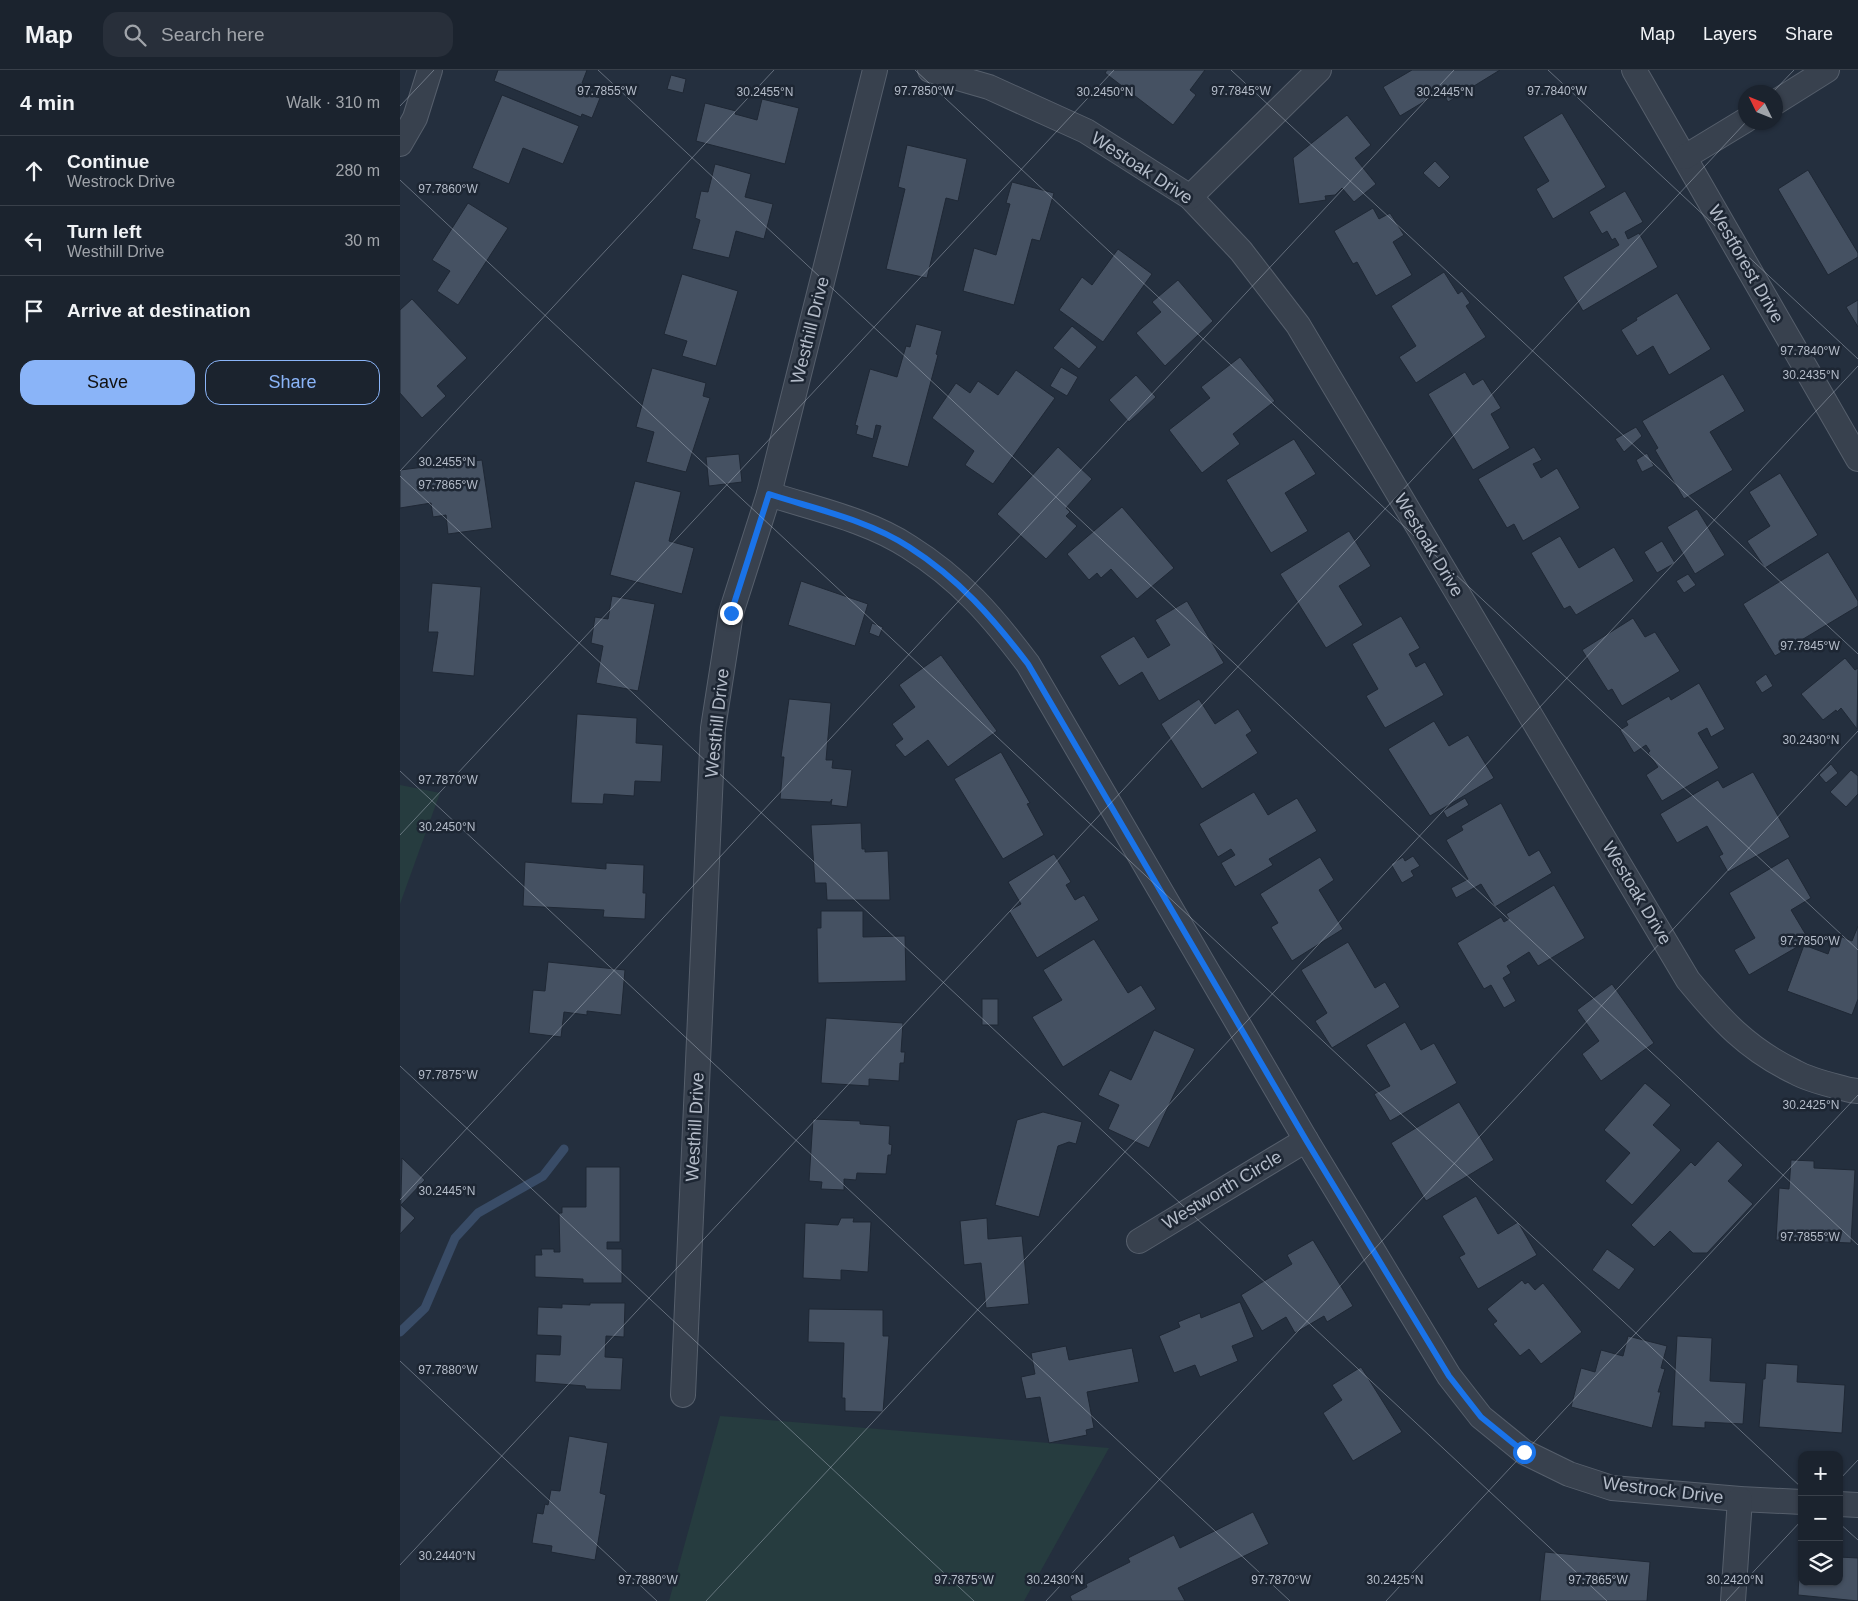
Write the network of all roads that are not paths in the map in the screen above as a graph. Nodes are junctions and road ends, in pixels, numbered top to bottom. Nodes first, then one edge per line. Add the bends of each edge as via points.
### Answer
1 (430, 70) edge
2 (874, 70) edge
3 (930, 70) edge
4 (1318, 70) edge
5 (1634, 70) edge
6 (1827, 70) edge
7 (1783, 98) edge
8 (1738, 125) edge
9 (400, 144) edge
10 (1685, 157) junction
11 (1190, 197) junction
12 (1858, 459) edge
13 (769, 494) junction
14 (1858, 1091) edge
15 (1306, 1140) junction
16 (1139, 1241) dead end
17 (683, 1395) dead end
18 (1740, 1499) junction
19 (1798, 1502) edge
20 (1843, 1504) edge
21 (1858, 1505) edge
22 (1733, 1601) edge

1 - 9 street via 415,118
2 - 13 street, Westhill Drive
3 - 11 street, Westoak Drive via 989,87 1086,131
4 - 11 street
5 - 10 street, Westforest Drive
6 - 7 street
8 - 10 street
10 - 12 street, Westforest Drive
11 - 14 street, Westoak Drive via 1241,251 1298,325 1688,980 1716,1014 1752,1048 1796,1073
13 - 15 street, Westrock Drive via 863,525 908,546 952,578 992,616 1028,664
13 - 17 street, Westhill Drive via 731,613 713,728
15 - 16 street, Westworth Circle
15 - 18 street, Westrock Drive via 1449,1376 1481,1417 1524,1452 1569,1474 1612,1488
18 - 19 street, Westrock Drive
18 - 22 street
20 - 21 street

